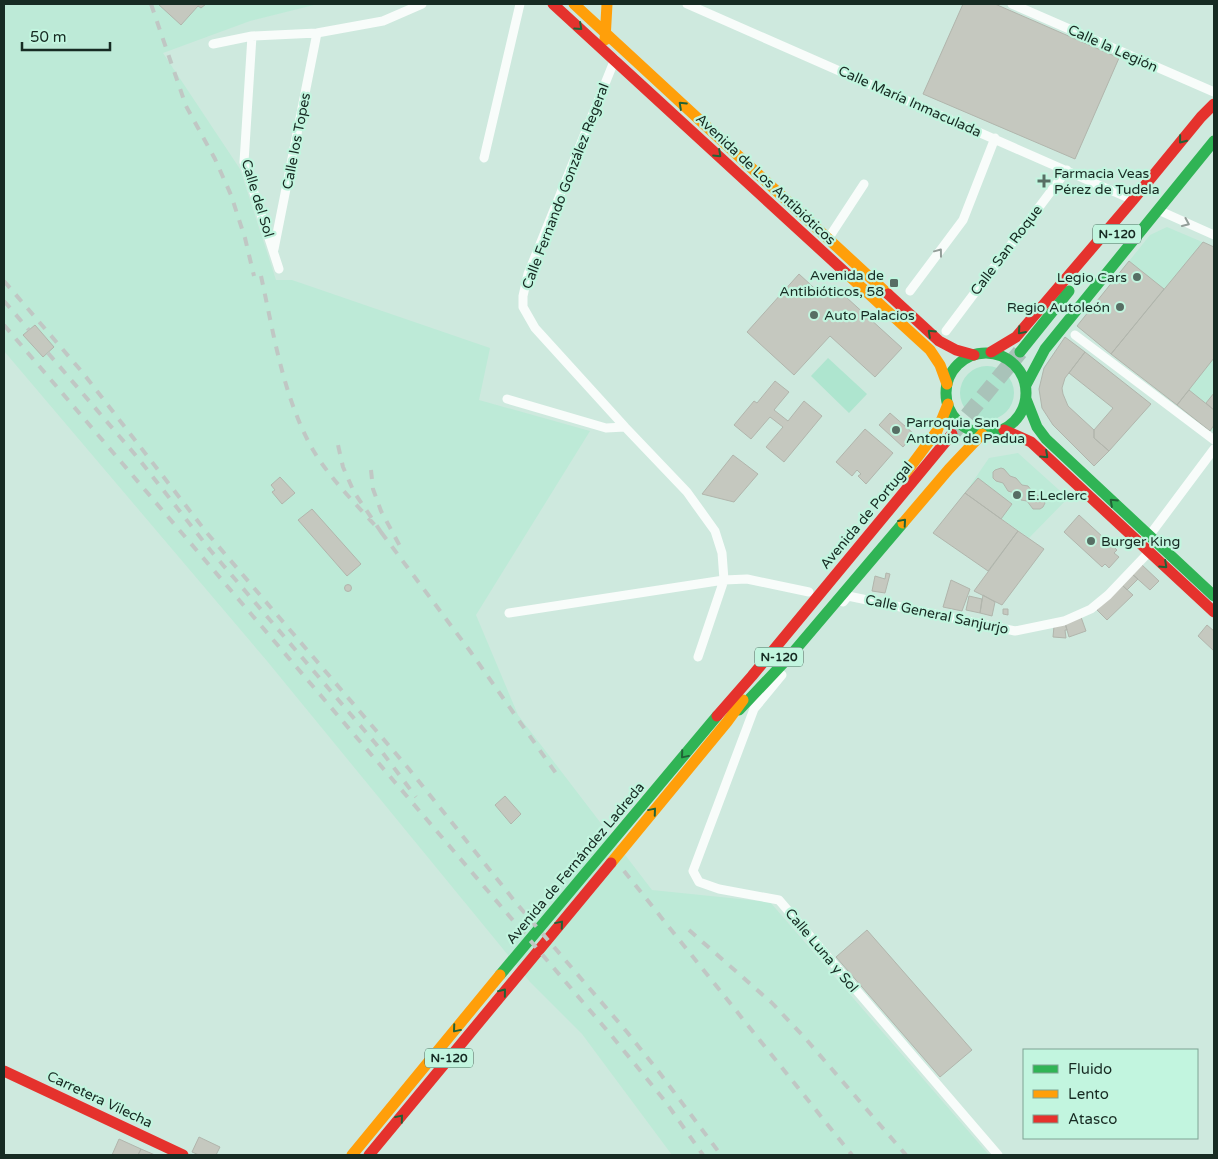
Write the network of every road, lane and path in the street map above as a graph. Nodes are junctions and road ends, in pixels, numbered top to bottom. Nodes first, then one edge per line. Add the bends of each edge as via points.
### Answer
1 (422, 4) edge
2 (520, 4) edge
3 (553, 4) edge
4 (574, 4) edge
5 (607, 4) edge
6 (687, 4) edge
7 (1012, 4) edge
8 (318, 33) junction
9 (605, 34) junction
10 (252, 36) junction
11 (213, 44) dead end
12 (605, 50) junction
13 (615, 60) junction
14 (1214, 92) edge
15 (1214, 104) edge
16 (1214, 116) edge
17 (1214, 129) edge
18 (995, 138) junction
19 (1214, 142) edge
20 (484, 158) dead end
21 (1067, 170) junction
22 (864, 184) dead end
23 (1133, 200) junction
24 (1158, 210) junction
25 (1214, 235) edge
26 (828, 239) junction
27 (274, 250) junction
28 (280, 269) dead end
29 (910, 291) dead end
30 (946, 331) dead end
31 (1075, 335) dead end
32 (991, 352) junction
33 (974, 355) junction
34 (947, 384) junction
35 (1026, 385) junction
36 (507, 399) dead end
37 (1026, 399) junction
38 (948, 404) junction
39 (624, 427) junction
40 (1004, 430) junction
41 (982, 434) junction
42 (954, 437) tunnel mouth
43 (1214, 440) edge
44 (1214, 450) edge
45 (1149, 536) junction
46 (1149, 552) junction
47 (724, 580) junction
48 (809, 592) junction
49 (827, 592) junction
50 (848, 596) joint
51 (1214, 596) edge
52 (509, 612) dead end
53 (1214, 612) edge
54 (698, 657) dead end
55 (716, 717) junction
56 (727, 722) junction
57 (4, 1071) edge
58 (417, 1076) junction
59 (183, 1155) edge
60 (342, 1155) edge
61 (352, 1155) edge
62 (369, 1155) edge
63 (998, 1155) edge

1 - 8 street via 383,21
2 - 20 street
3 -> 12 main road, Avenida de Los Antibióticos
4 - 9 main road, Avenida de Los Antibióticos
5 - 9 main road
6 - 18 street, Calle María Inmaculada
7 - 14 street, Calle la Legión
8 - 10 street
8 - 27 street, Calle los Topes
9 - 12 main road
26 -> 9 main road, Avenida de Los Antibióticos
10 - 11 street
10 - 27 street, Calle del Sol via 244,162
12 - 13 main road, Avenida de Los Antibióticos
13 -> 34 main road, Avenida de Los Antibióticos via 930,350
13 - 39 street, Calle Fernando González Regeral via 528,274 523,308 535,328
15 -> 23 main road
16 - 17 main road, N-120 via 1023,354
18 - 21 street, Calle María Inmaculada
29 -> 18 street via 963,220
19 - 24 main road
21 - 23 street, Calle María Inmaculada
21 - 30 street, Calle San Roque
22 - 26 street
23 -> 32 main road via 1016,337
24 -> 25 street
24 - 35 main road via 1045,349
33 -> 26 main road, Avenida de Los Antibióticos via 939,341
27 - 28 street, Calle del Sol
31 - 43 street
32 - 33 main road
32 - 35 main road via 1014,364
33 - 34 main road via 957,366
34 - 38 main road
35 - 37 main road
36 - 39 street via 606,428
37 - 40 main road via 1020,416
45 -> 37 main road via 1046,439 1037,427
38 - 41 main road via 963,426
38 - 48 main road via 929,443
39 - 47 street, Calle Fernando González Regeral via 687,492 715,531 722,553
40 - 41 main road
40 -> 46 main road via 1031,442
56 -> 41 main road via 790,656
42 - 49 main road, Avenida de Portugal / N-120
44 - 45 street
45 - 51 main road
46 - 50 street, Calle General Sanjurjo via 1091,609 1064,621 1015,631
46 -> 53 main road
47 - 48 street via 747,579
47 - 52 street
47 - 54 street, Calle Fernando González Regeral
48 - 55 main road
49 - 55 main road, Avenida de Fernández Ladreda / N-120
49 - 56 main road, Avenida de Fernández Ladreda / N-120
50 - 63 street, Calle Luna y Sol via 754,709 693,871 699,882 718,889 779,900
55 -> 58 main road, Avenida de Fernández Ladreda / N-120
62 -> 56 main road, Avenida de Fernández Ladreda / N-120
57 - 59 main road, Carretera Vilecha
58 - 60 main road via 388,1100
58 - 61 main road, Avenida de Fernández Ladreda / N-120

